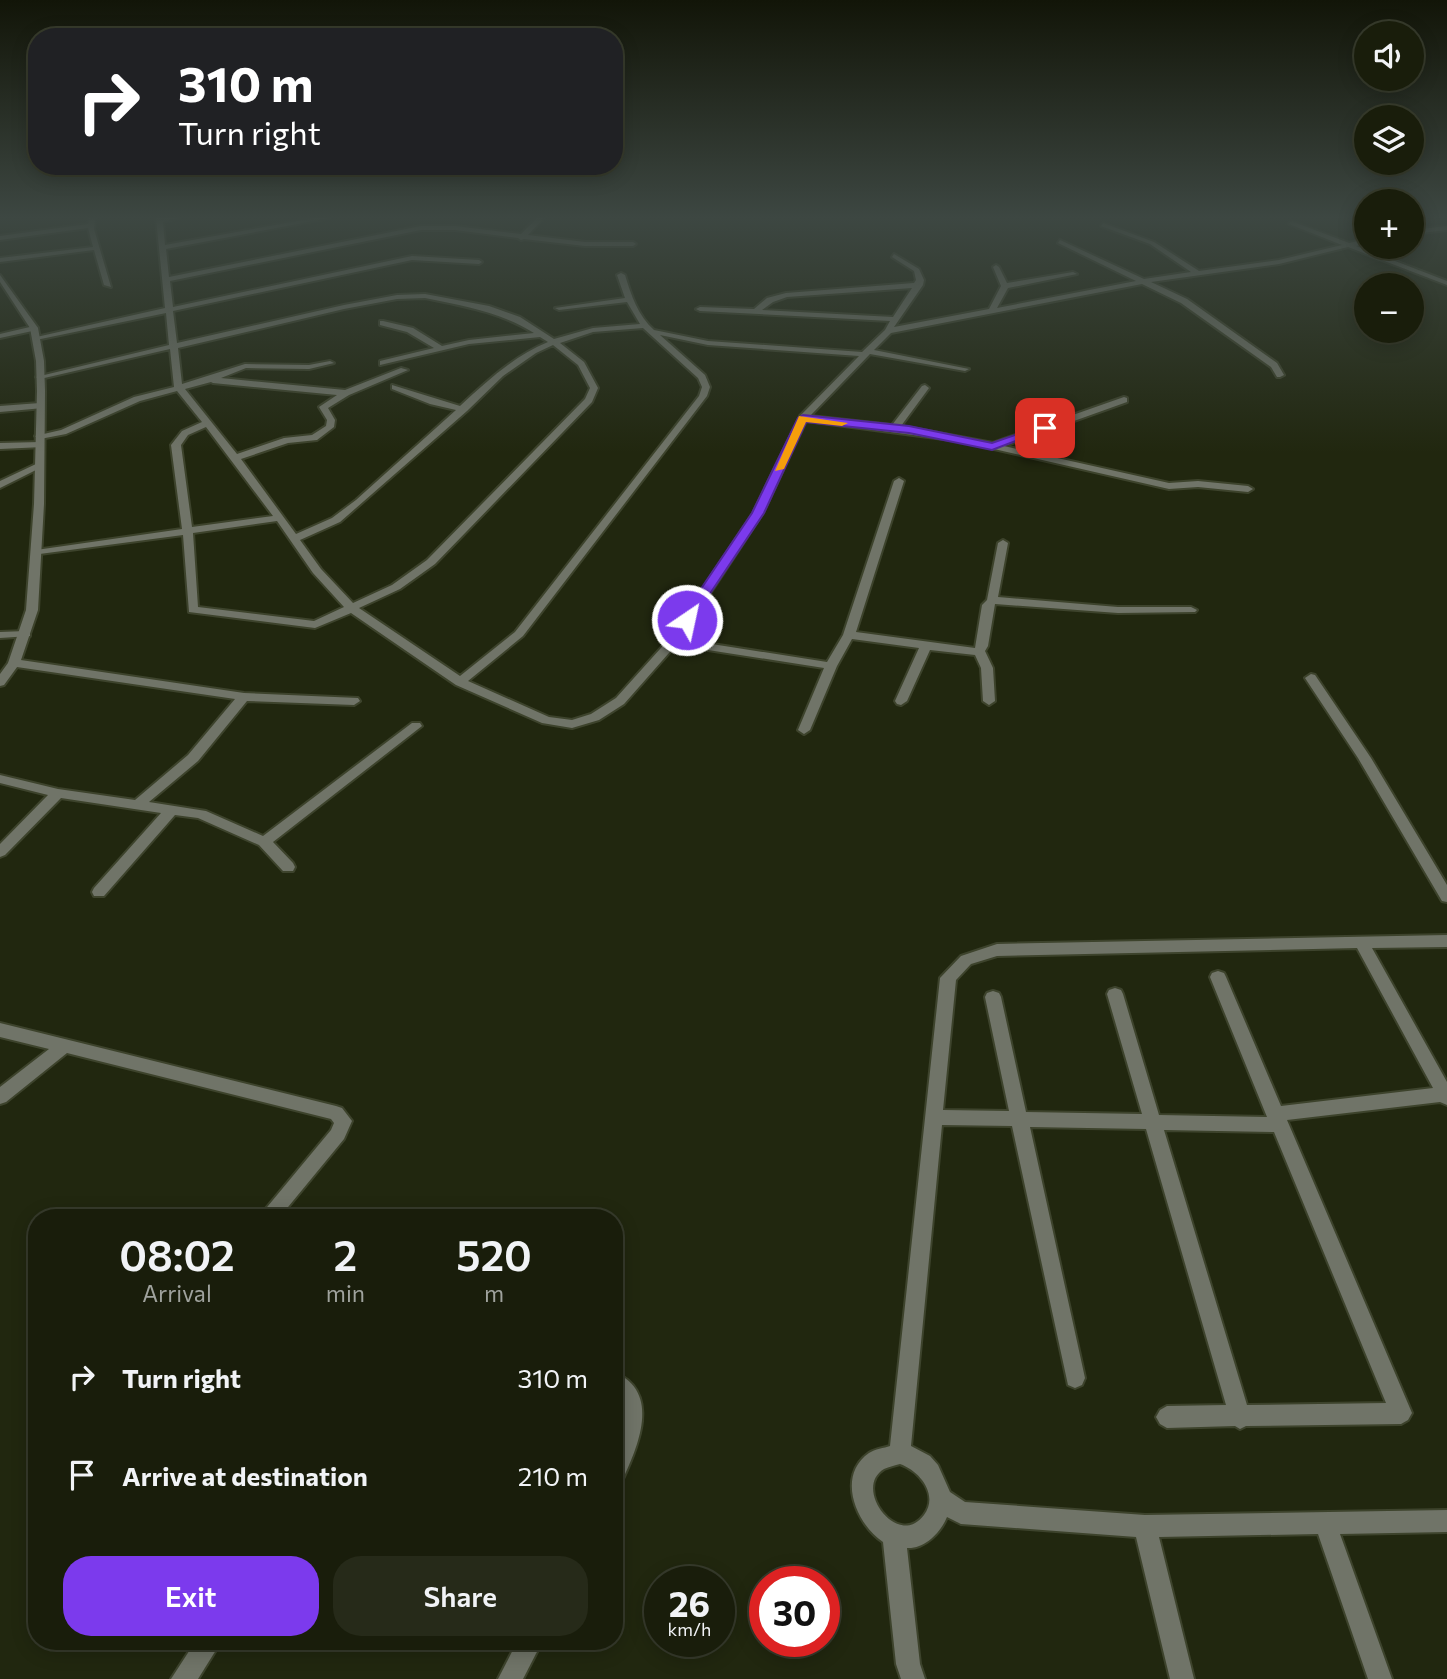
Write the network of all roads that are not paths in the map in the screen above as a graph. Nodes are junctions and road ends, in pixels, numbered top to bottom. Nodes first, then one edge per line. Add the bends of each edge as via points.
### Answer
1 (12, 296) edge
2 (168, 296) edge
3 (234, 296) edge
4 (410, 296) edge
5 (414, 296) edge
6 (628, 296) edge
7 (782, 296) edge
8 (911, 296) edge
9 (999, 296) edge
10 (1069, 296) edge
11 (1175, 296) edge
12 (629, 300) junction
13 (559, 308) dead end
14 (699, 309) dead end
15 (169, 310) junction
16 (755, 312) junction
17 (991, 312) junction
18 (895, 319) junction
19 (383, 323) dead end
20 (649, 329) junction
21 (888, 331) junction
22 (35, 333) junction
23 (540, 335) junction
24 (0, 336) edge
25 (551, 342) junction
26 (172, 347) junction
27 (440, 348) junction
28 (864, 353) junction
29 (330, 363) dead end
30 (383, 363) dead end
31 (965, 369) dead end
32 (404, 370) dead end
33 (1280, 375) dead end
34 (40, 377) junction
35 (212, 379) junction
36 (178, 386) junction
37 (395, 387) dead end
38 (925, 388) dead end
39 (346, 393) junction
40 (1124, 400) dead end
41 (40, 406) junction
42 (0, 409) edge
43 (464, 409) junction
44 (803, 418) junction
45 (205, 424) junction
46 (895, 428) junction
47 (63, 432) junction
48 (40, 445) junction
49 (0, 446) edge
50 (992, 447) junction
51 (235, 458) junction
52 (39, 466) junction
53 (899, 481) dead end
54 (0, 485) edge
55 (1248, 489) dead end
56 (279, 518) junction
57 (188, 533) junction
58 (293, 538) junction
59 (1003, 543) dead end
60 (36, 553) junction
61 (992, 600) junction
62 (350, 607) junction
63 (1191, 610) dead end
64 (26, 634) junction
65 (0, 635) edge
66 (849, 635) junction
67 (673, 641) junction
68 (926, 646) junction
69 (979, 651) junction
70 (14, 663) junction
71 (831, 666) junction
72 (1311, 678) dead end
73 (0, 682) edge
74 (460, 682) junction
75 (244, 697) junction
76 (354, 701) dead end
77 (901, 701) dead end
78 (989, 701) dead end
79 (416, 726) dead end
80 (804, 730) dead end
81 (0, 779) edge
82 (58, 793) junction
83 (138, 804) junction
84 (171, 810) junction
85 (264, 842) junction
86 (0, 852) edge
87 (288, 867) dead end
88 (99, 892) dead end
89 (1447, 897) edge
90 (1447, 941) edge
91 (1361, 942) junction
92 (1218, 977) dead end
93 (1115, 994) dead end
94 (992, 997) dead end
95 (0, 1030) edge
96 (64, 1046) junction
97 (1446, 1096) edge
98 (0, 1097) edge
99 (933, 1117) junction
100 (1276, 1119) junction
101 (1019, 1121) junction
102 (1152, 1123) junction
103 (275, 1209) edge
104 (1075, 1378) dead end
105 (623, 1387) edge
106 (1167, 1417) dead end
107 (1240, 1418) junction
108 (900, 1453) junction
109 (623, 1456) edge
110 (940, 1498) junction
111 (1447, 1521) edge
112 (1325, 1522) junction
113 (1145, 1526) junction
114 (894, 1536) junction
115 (203, 1650) edge
116 (526, 1650) edge
117 (183, 1679) edge
118 (510, 1679) edge
119 (914, 1679) edge
120 (1182, 1679) edge
121 (1380, 1679) edge

1 - 22 street
2 - 15 street
3 - 15 street
4 - 26 street via 310,314
5 - 23 street via 486,308 517,319
6 - 12 street
7 - 16 street
8 - 18 street
9 - 17 street
10 - 17 street
11 - 33 street via 1274,365
12 - 13 street
12 - 20 street
14 - 16 street
15 - 22 street
15 - 26 street
16 - 18 street
17 - 21 street
18 - 21 street
19 - 27 street via 410,330
20 - 25 street via 593,330
20 - 28 street via 708,343
20 - 74 street via 702,377 703,396 519,634
21 - 28 street
22 - 24 street
22 - 34 street
23 - 25 street
23 - 27 street
25 - 43 street via 514,363
25 - 62 street via 574,357 589,376 594,388 589,400 431,562 396,587
26 - 34 street
26 - 36 street
27 - 30 street
28 - 31 street
28 - 44 street
29 - 35 street via 246,366
32 - 39 street
34 - 41 street
35 - 36 street
35 - 39 street
36 - 45 street
36 - 47 street via 103,411
37 - 43 street
38 - 46 street
39 - 51 street via 323,407 331,420 323,433
40 - 50 street
41 - 42 street
41 - 48 street
43 - 58 street via 336,520
44 - 46 street
44 - 67 street via 758,513
45 - 51 street
45 - 57 street via 185,432 176,445
46 - 50 street
47 - 48 street
47 - 48 street
48 - 49 street
48 - 52 street
50 - 55 street via 1168,486
51 - 56 street
52 - 54 street
52 - 60 street
53 - 66 street
56 - 57 street
56 - 58 street
57 - 60 street
57 - 62 street via 193,610 315,625
58 - 62 street
59 - 61 street
60 - 64 street
61 - 63 street via 1118,610
61 - 69 street
62 - 74 street
64 - 65 street
64 - 70 street
66 - 68 street
66 - 71 street
67 - 71 street
67 - 74 street via 620,701 595,718 572,724 546,720
68 - 69 street
68 - 77 street
69 - 78 street via 987,668
70 - 73 street
70 - 75 street
71 - 80 street
72 - 89 street
75 - 76 street
75 - 83 street via 193,758
79 - 85 street
81 - 82 street
82 - 83 street
82 - 86 street
83 - 84 street
84 - 85 street via 201,814
84 - 88 street
85 - 87 street
90 - 91 street
91 - 97 street
91 - 99 street via 997,950 965,960 948,978
92 - 100 street
93 - 102 street
94 - 101 street
95 - 96 street
96 - 98 street
96 - 103 street via 336,1113 343,1121 338,1134
97 - 100 street
99 - 101 street
99 - 108 street
100 - 102 street
100 - 107 street via 1401,1413
101 - 102 street
101 - 104 street
102 - 107 street
105 - 109 street via 634,1416
106 - 107 street
108 - 110 street via 925,1465 936,1480
108 - 114 street via 884,1455 863,1478 867,1513 878,1527
110 - 113 street via 961,1514
110 - 114 street via 937,1515 927,1530 912,1537
111 - 112 street
112 - 113 street
112 - 121 street
113 - 120 street
114 - 119 street via 908,1664
115 - 117 street
116 - 118 street

